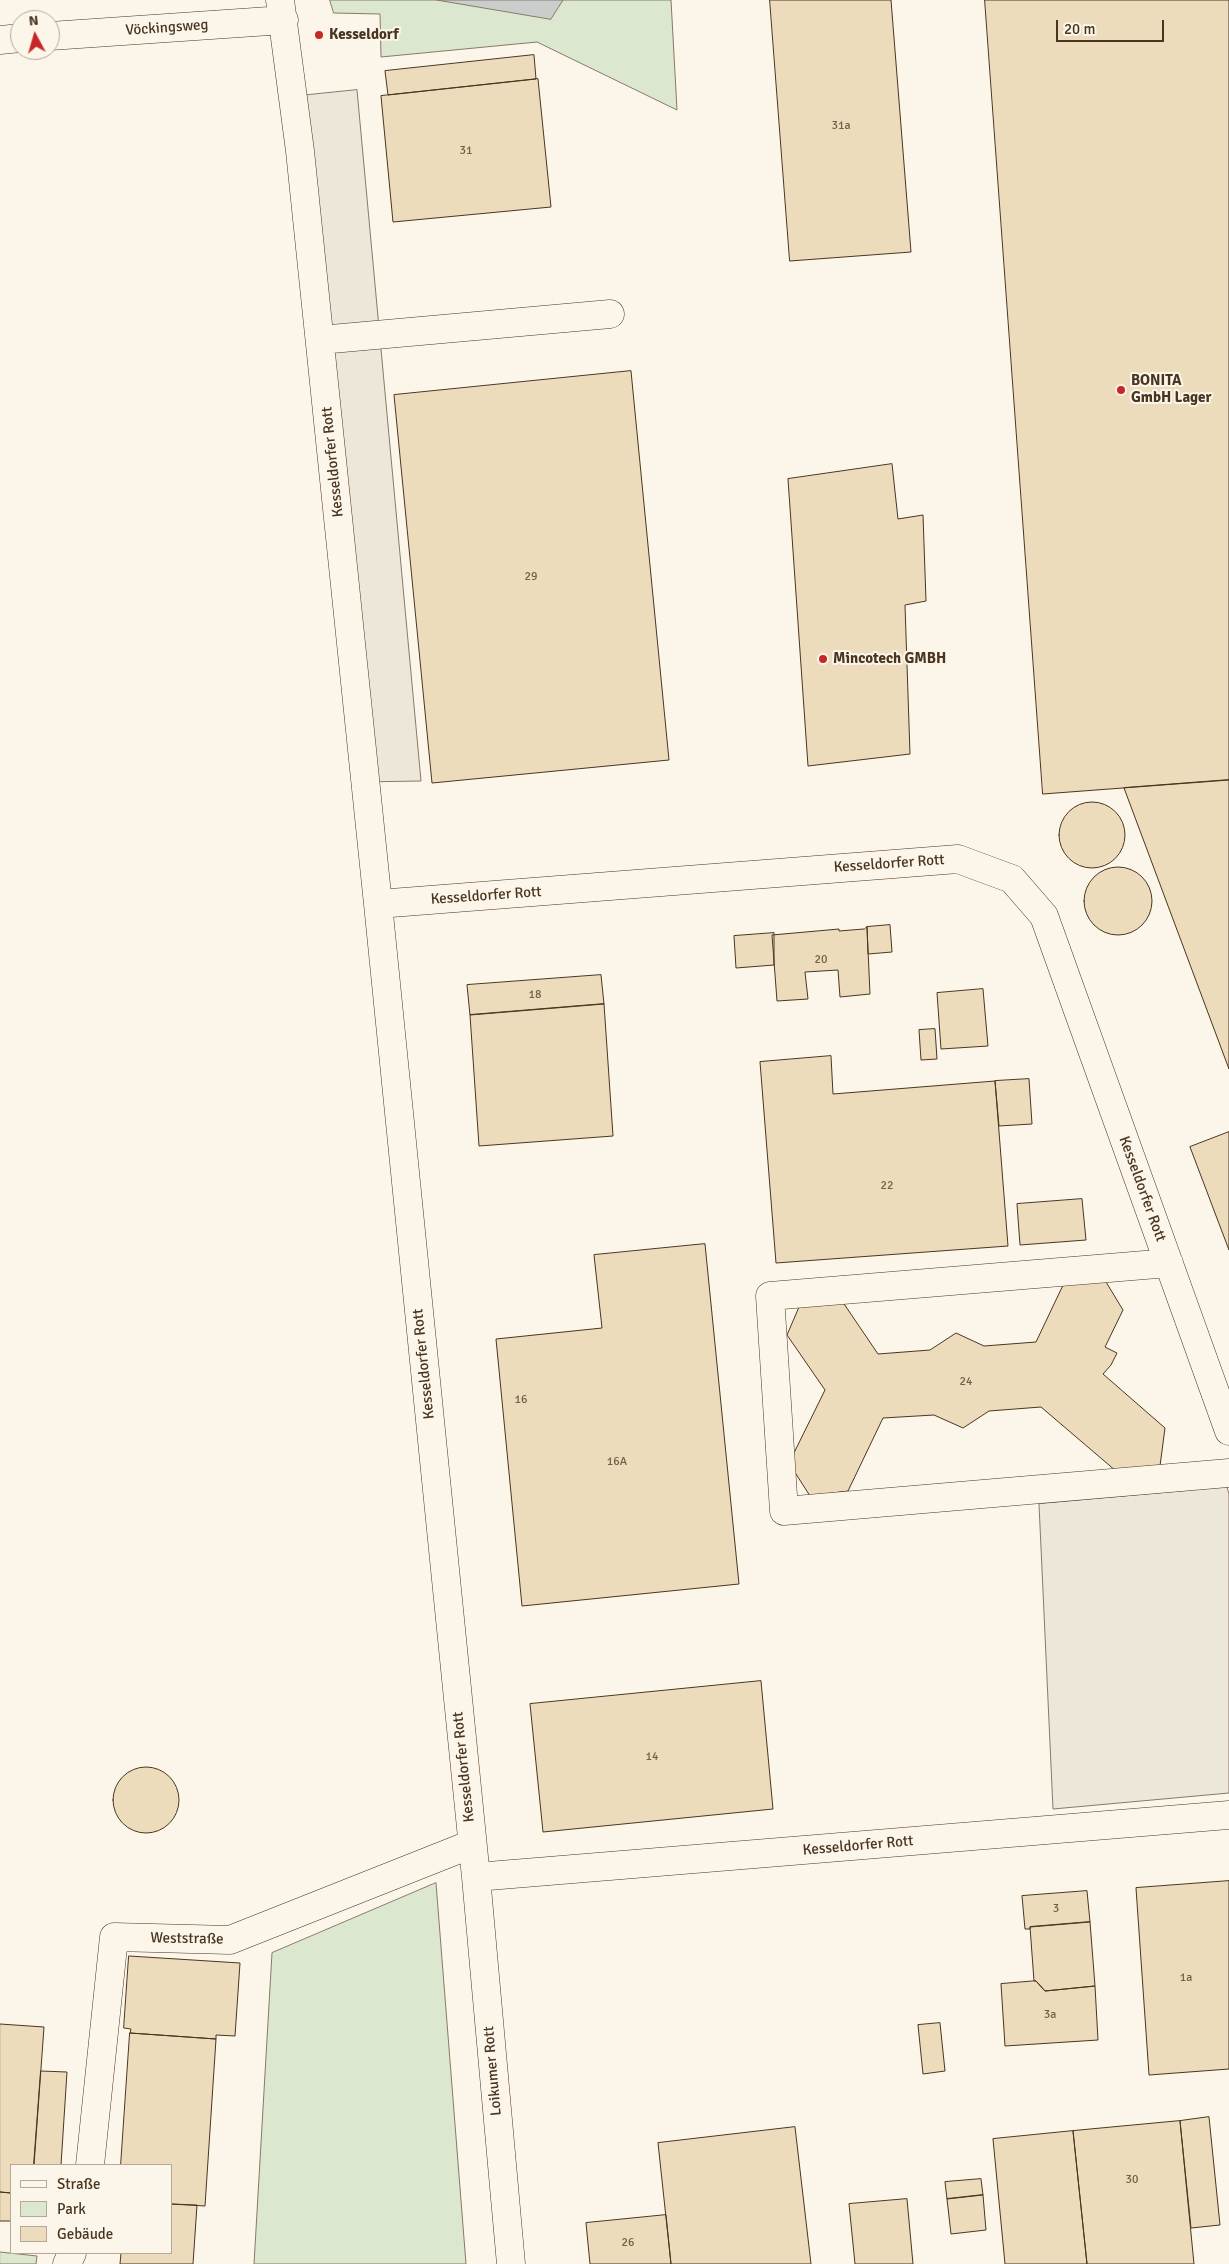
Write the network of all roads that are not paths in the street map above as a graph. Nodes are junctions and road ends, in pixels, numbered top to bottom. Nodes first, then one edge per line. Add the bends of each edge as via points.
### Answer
1 (282, 10) edge
2 (60, 35) edge
3 (610, 314) dead end
4 (320, 340) junction
5 (378, 904) junction
6 (1169, 1263) junction
7 (1229, 1431) edge
8 (1229, 1473) edge
9 (1229, 1815) edge
10 (472, 1844) junction
11 (476, 1877) junction
12 (90, 2164) edge
13 (511, 2264) edge

1 - 2 street, Vöckingsweg
1 - 4 street, Kesseldorfer Rott
3 - 4 street
4 - 5 street, Kesseldorfer Rott
5 - 6 street, Kesseldorfer Rott via 958,859 1012,880 1044,916
5 - 10 street, Kesseldorfer Rott
6 - 7 street, Kesseldorfer Rott
6 - 8 street via 770,1296 784,1511
9 - 11 street, Kesseldorfer Rott
10 - 11 street, Kesseldorfer Rott
10 - 12 street, Weststraße via 230,1940 114,1937
11 - 13 street, Loikumer Rott

